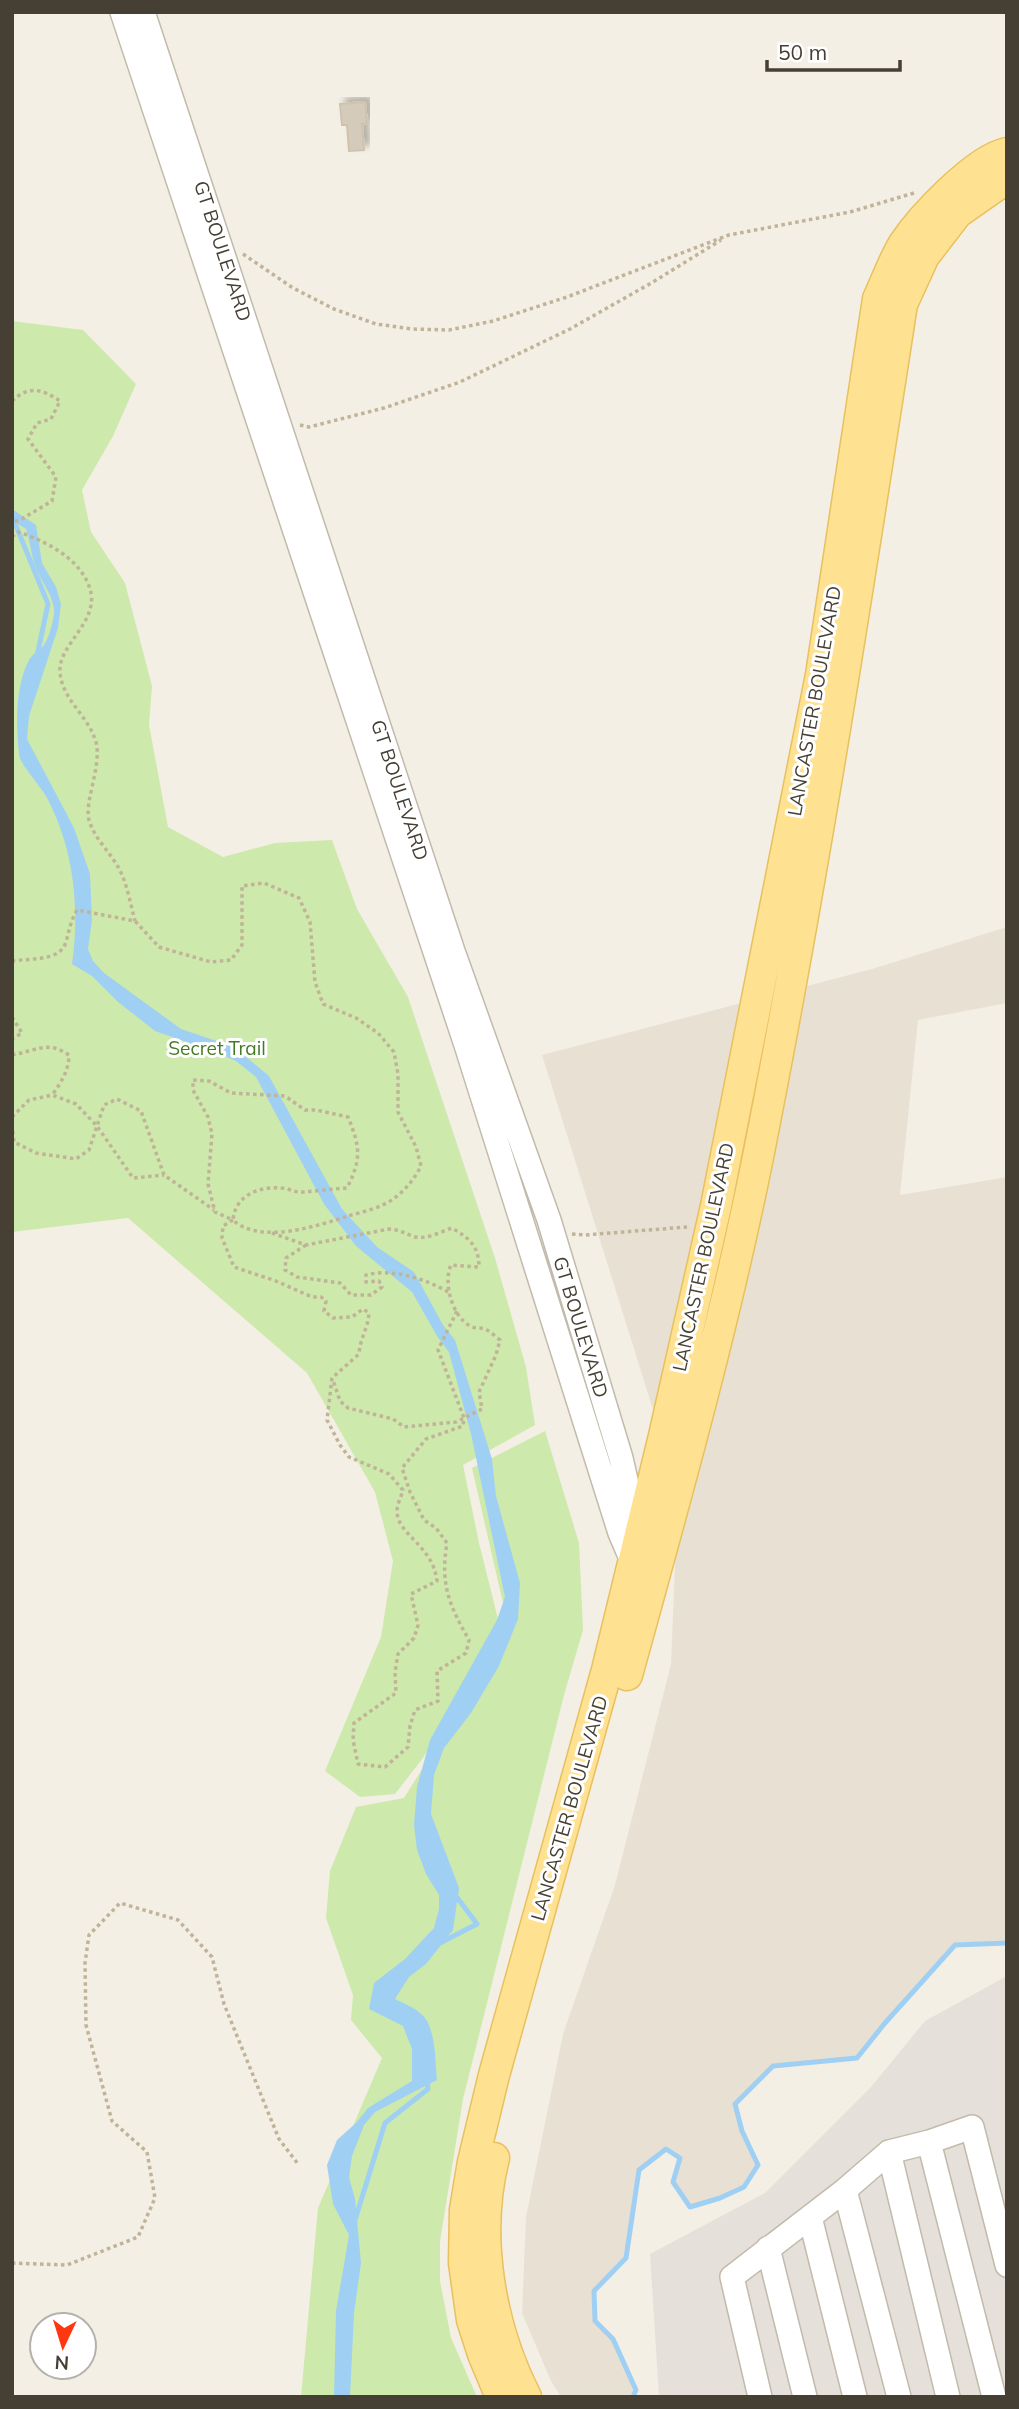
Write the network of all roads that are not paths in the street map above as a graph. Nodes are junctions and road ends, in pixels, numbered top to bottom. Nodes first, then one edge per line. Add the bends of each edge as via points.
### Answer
1 (122, 12) edge
2 (143, 12) edge
3 (1007, 153) edge
4 (1007, 178) edge
5 (639, 1534) junction
6 (646, 1574) junction
7 (929, 2142) junction
8 (889, 2152) junction
9 (845, 2190) junction
10 (810, 2217) junction
11 (768, 2248) junction
12 (1007, 2264) edge
13 (501, 2397) edge
14 (526, 2397) edge
15 (760, 2397) edge
16 (805, 2397) edge
17 (855, 2397) edge
18 (899, 2397) edge
19 (948, 2397) edge
20 (994, 2397) edge

1 - 6 street, GT BOULEVARD via 466,1045 620,1533
2 - 5 street, GT BOULEVARD via 449,938 549,1220 621,1458
3 - 5 main road, LANCASTER BOULEVARD via 937,202 903,246 878,299 821,675 716,1206
4 - 6 main road, LANCASTER BOULEVARD via 957,213 924,256 902,304 842,695 757,1159 706,1381
5 - 6 main road, LANCASTER BOULEVARD
6 - 13 main road, LANCASTER BOULEVARD via 597,1709 473,2162 465,2210 464,2263 472,2320
6 - 14 main road, LANCASTER BOULEVARD via 491,2170 487,2260 495,2316
7 - 8 street
7 - 12 street via 972,2127
7 - 20 street
8 - 9 street
8 - 19 street
9 - 10 street
9 - 18 street
10 - 11 street
10 - 17 street
11 - 15 street via 732,2277
11 - 16 street

